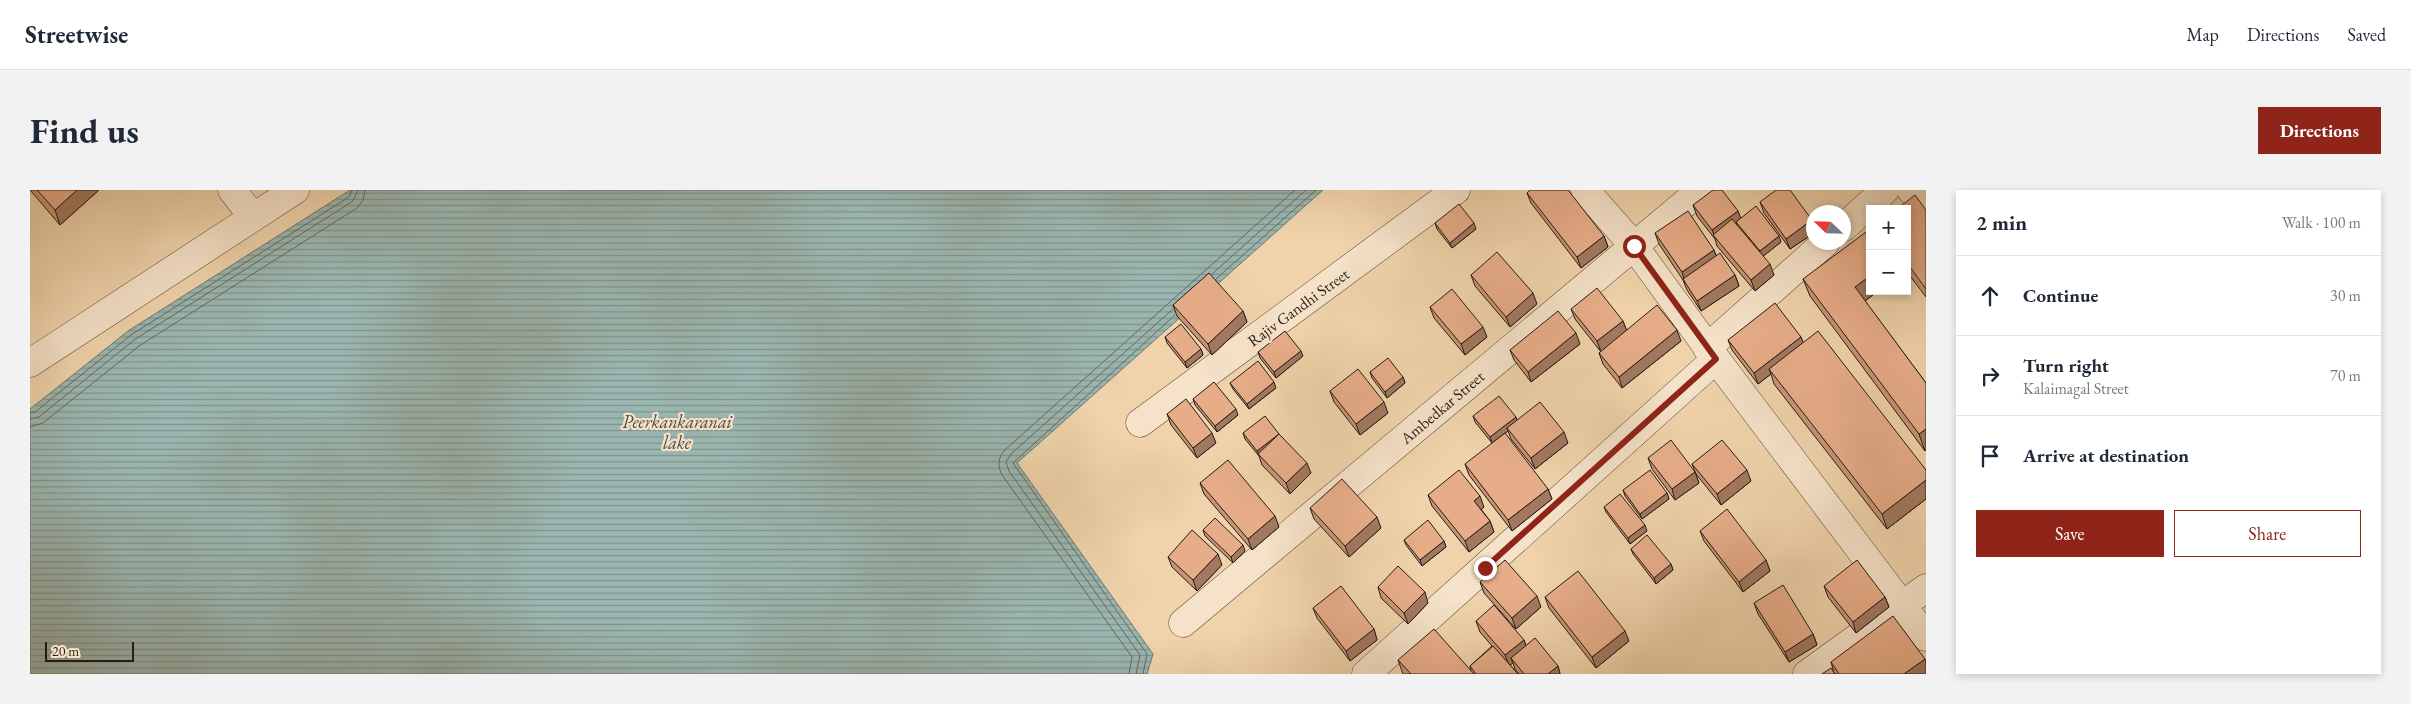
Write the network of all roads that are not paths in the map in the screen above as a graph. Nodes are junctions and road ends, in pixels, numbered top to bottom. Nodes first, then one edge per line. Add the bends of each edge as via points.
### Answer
1 (232, 190) edge
2 (295, 190) edge
3 (1456, 190) edge
4 (1585, 190) edge
5 (1701, 190) edge
6 (1884, 190) edge
7 (1911, 190) edge
8 (1926, 204) edge
9 (253, 217) junction
10 (1851, 221) edge
11 (1634, 246) junction
12 (1818, 250) edge
13 (1712, 354) junction
14 (30, 363) edge
15 (1140, 423) dead end
16 (1926, 588) edge
17 (1902, 606) junction
18 (1183, 623) dead end
19 (1926, 637) edge
20 (1366, 674) edge
21 (1807, 674) edge

1 - 9 street
2 - 9 street
3 - 15 street, Rajiv Gandhi Street
4 - 11 street
5 - 11 street, Ambedkar Street
6 - 10 street
7 - 8 street
9 - 14 street
11 - 13 street
11 - 18 street, Ambedkar Street
12 - 13 street
13 - 17 street
13 - 20 street
16 - 17 street
17 - 19 street
17 - 21 street

